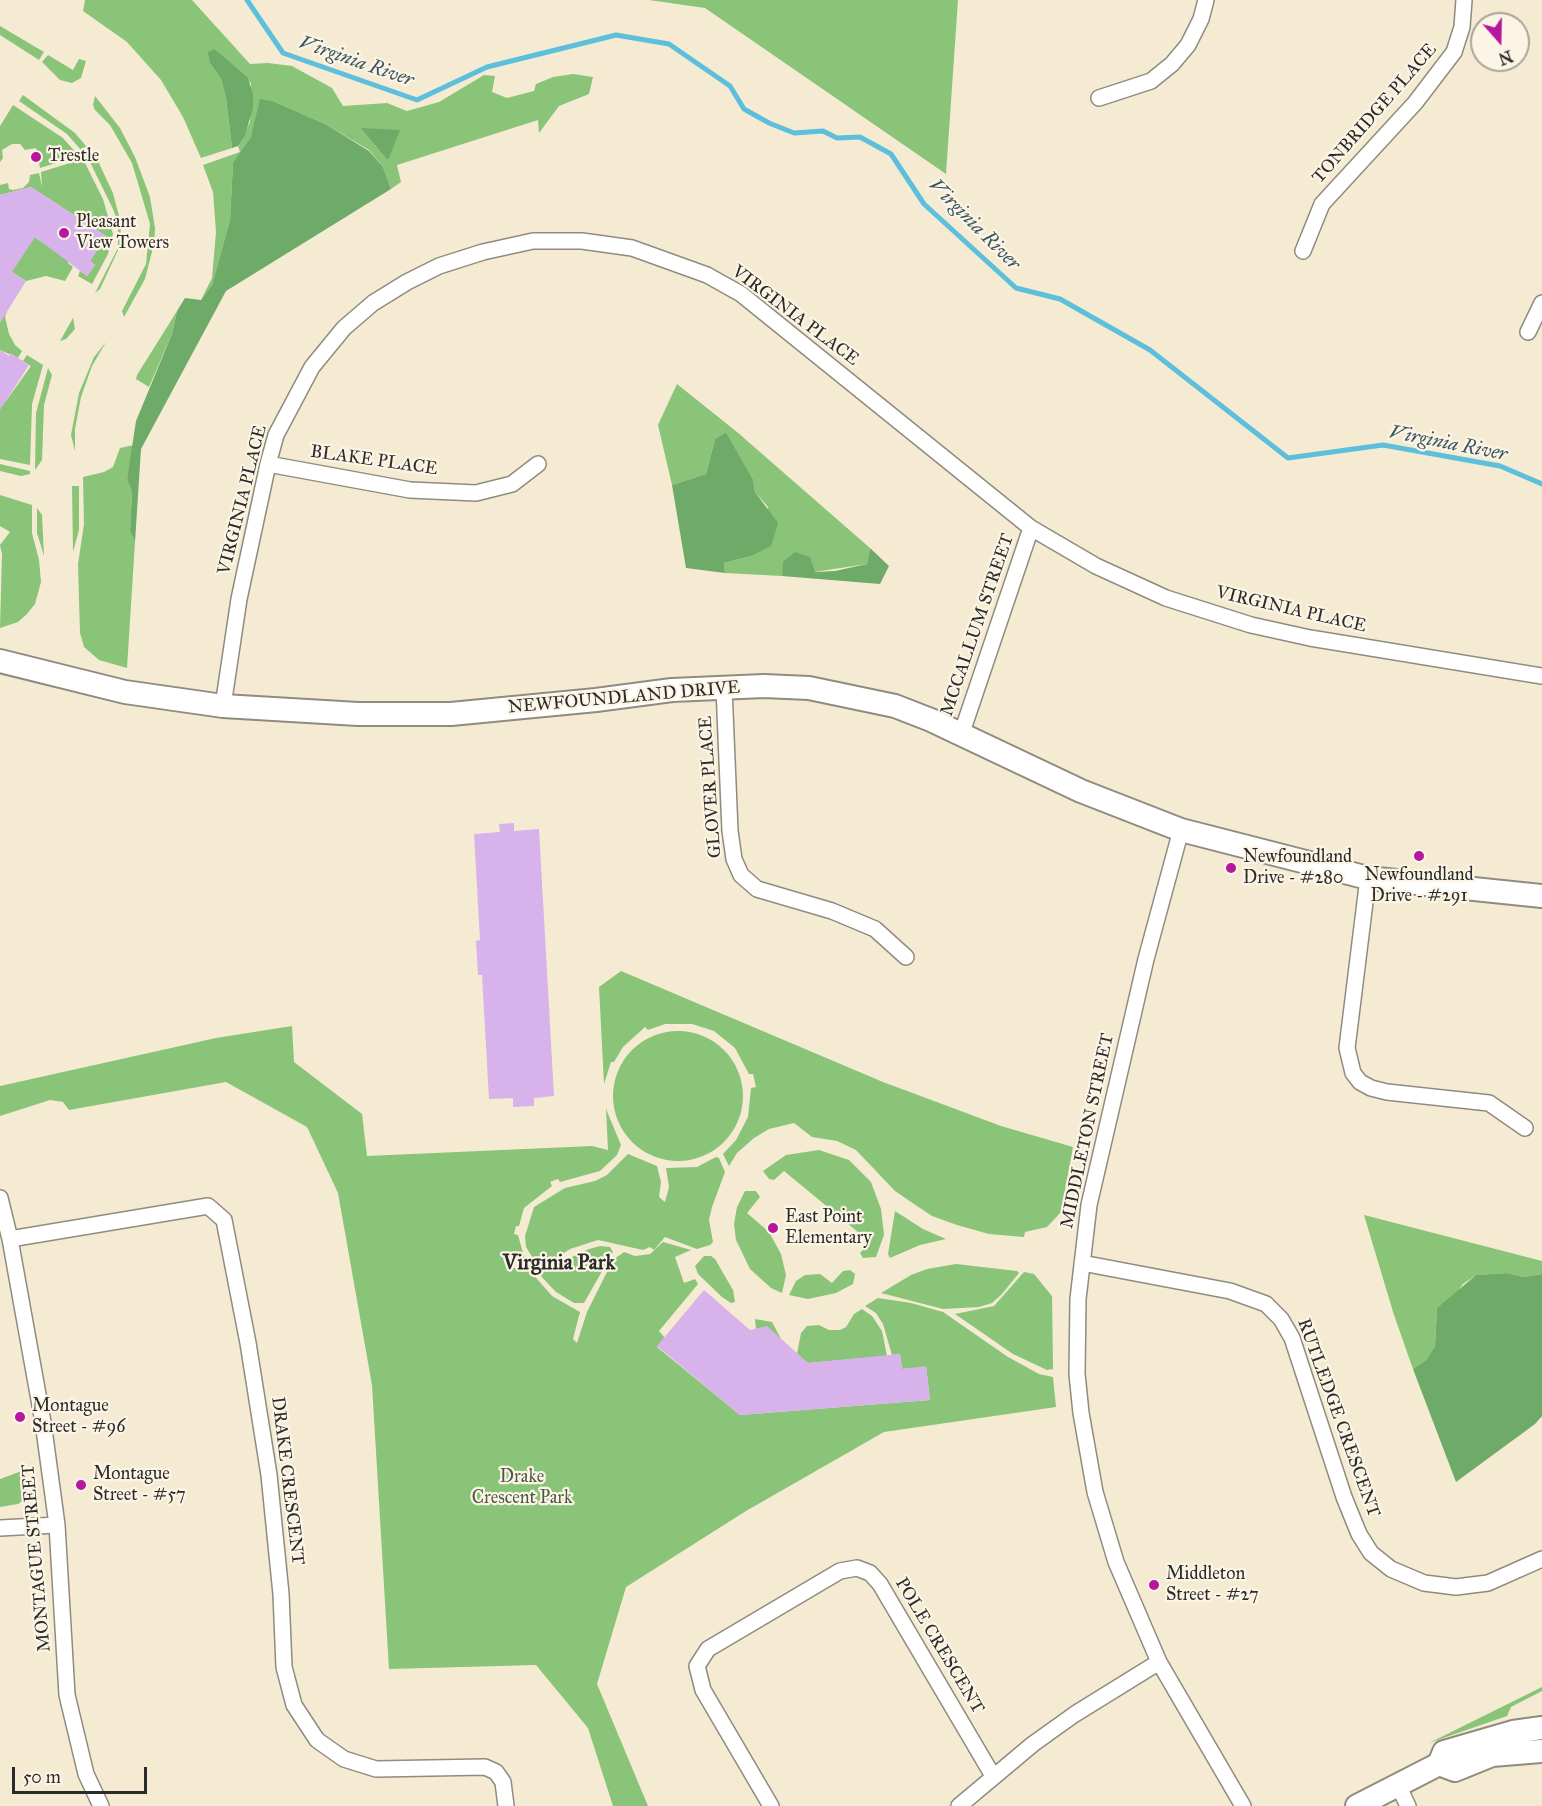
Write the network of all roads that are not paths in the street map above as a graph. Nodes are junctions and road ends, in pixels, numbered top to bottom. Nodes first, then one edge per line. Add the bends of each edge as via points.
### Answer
1 (1206, 0) edge
2 (1464, 0) edge
3 (1099, 98) dead end
4 (1303, 251) dead end
5 (1542, 303) edge
6 (1528, 332) dead end
7 (268, 464) junction
8 (538, 464) dead end
9 (1031, 528) junction
10 (0, 661) edge
11 (1542, 676) edge
12 (724, 688) junction
13 (223, 706) junction
14 (961, 735) junction
15 (1181, 830) junction
16 (1368, 878) junction
17 (1542, 896) edge
18 (906, 957) dead end
19 (1526, 1128) dead end
20 (0, 1198) edge
21 (10, 1239) junction
22 (1082, 1263) junction
23 (57, 1525) junction
24 (0, 1528) edge
25 (1542, 1559) edge
26 (1159, 1662) junction
27 (1542, 1728) edge
28 (1542, 1751) edge
29 (1439, 1764) junction
30 (993, 1776) junction
31 (1398, 1785) junction
32 (101, 1806) edge
33 (506, 1806) edge
34 (771, 1806) edge
35 (959, 1806) edge
36 (1243, 1806) edge
37 (1357, 1806) edge
38 (1408, 1806) edge

1 - 3 street via 1202,19 1172,64 1151,81
2 - 4 street, TONBRIDGE PLACE via 1462,27 1454,52 1415,104 1322,204
5 - 6 street
7 - 8 street, BLAKE PLACE via 410,490 476,493 512,484
7 - 9 street, VIRGINIA PLACE via 276,435 312,367 344,328 372,303 439,266 483,252 533,241 582,241 632,248 674,260 741,294
7 - 13 street, VIRGINIA PLACE via 239,598
9 - 11 street, VIRGINIA PLACE via 1096,566 1208,613 1310,638
9 - 14 street, MCCALLUM STREET
10 - 13 street, NEWFOUNDLAND DRIVE via 125,692
12 - 13 street, NEWFOUNDLAND DRIVE via 428,715
12 - 14 street, NEWFOUNDLAND DRIVE via 809,688 863,698 896,706
12 - 18 street, GLOVER PLACE via 730,831 741,875 757,889 832,911 875,929
14 - 15 street, NEWFOUNDLAND DRIVE via 1071,787
15 - 16 street, NEWFOUNDLAND DRIVE
15 - 22 street, MIDDLETON STREET via 1098,1157
16 - 17 street, NEWFOUNDLAND DRIVE
16 - 19 street via 1347,1048 1353,1073 1360,1082 1387,1092 1489,1103
20 - 21 street, MONTAGUE STREET
21 - 23 street, MONTAGUE STREET via 44,1422
21 - 33 street, DRAKE CRESCENT via 208,1206 224,1220 269,1474 284,1667 294,1705 317,1740 351,1762 376,1769 485,1767 503,1782
22 - 25 street, RUTLEDGE CRESCENT via 1230,1291 1266,1304 1292,1338 1359,1534 1371,1553 1391,1569 1425,1583 1456,1587 1488,1583
22 - 26 street, MIDDLETON STREET via 1077,1374 1092,1474 1116,1562
23 - 24 street
23 - 32 street, MONTAGUE STREET via 67,1695 86,1774
26 - 30 street via 1075,1714
26 - 36 street, MIDDLETON STREET
27 - 29 street via 1466,1744 1444,1752
28 - 29 street via 1492,1755 1455,1770
29 - 31 street
30 - 34 street, POLE CRESCENT via 880,1584 870,1573 857,1568 840,1571 708,1649 697,1666 703,1690
30 - 35 street
31 - 37 street
31 - 38 street

